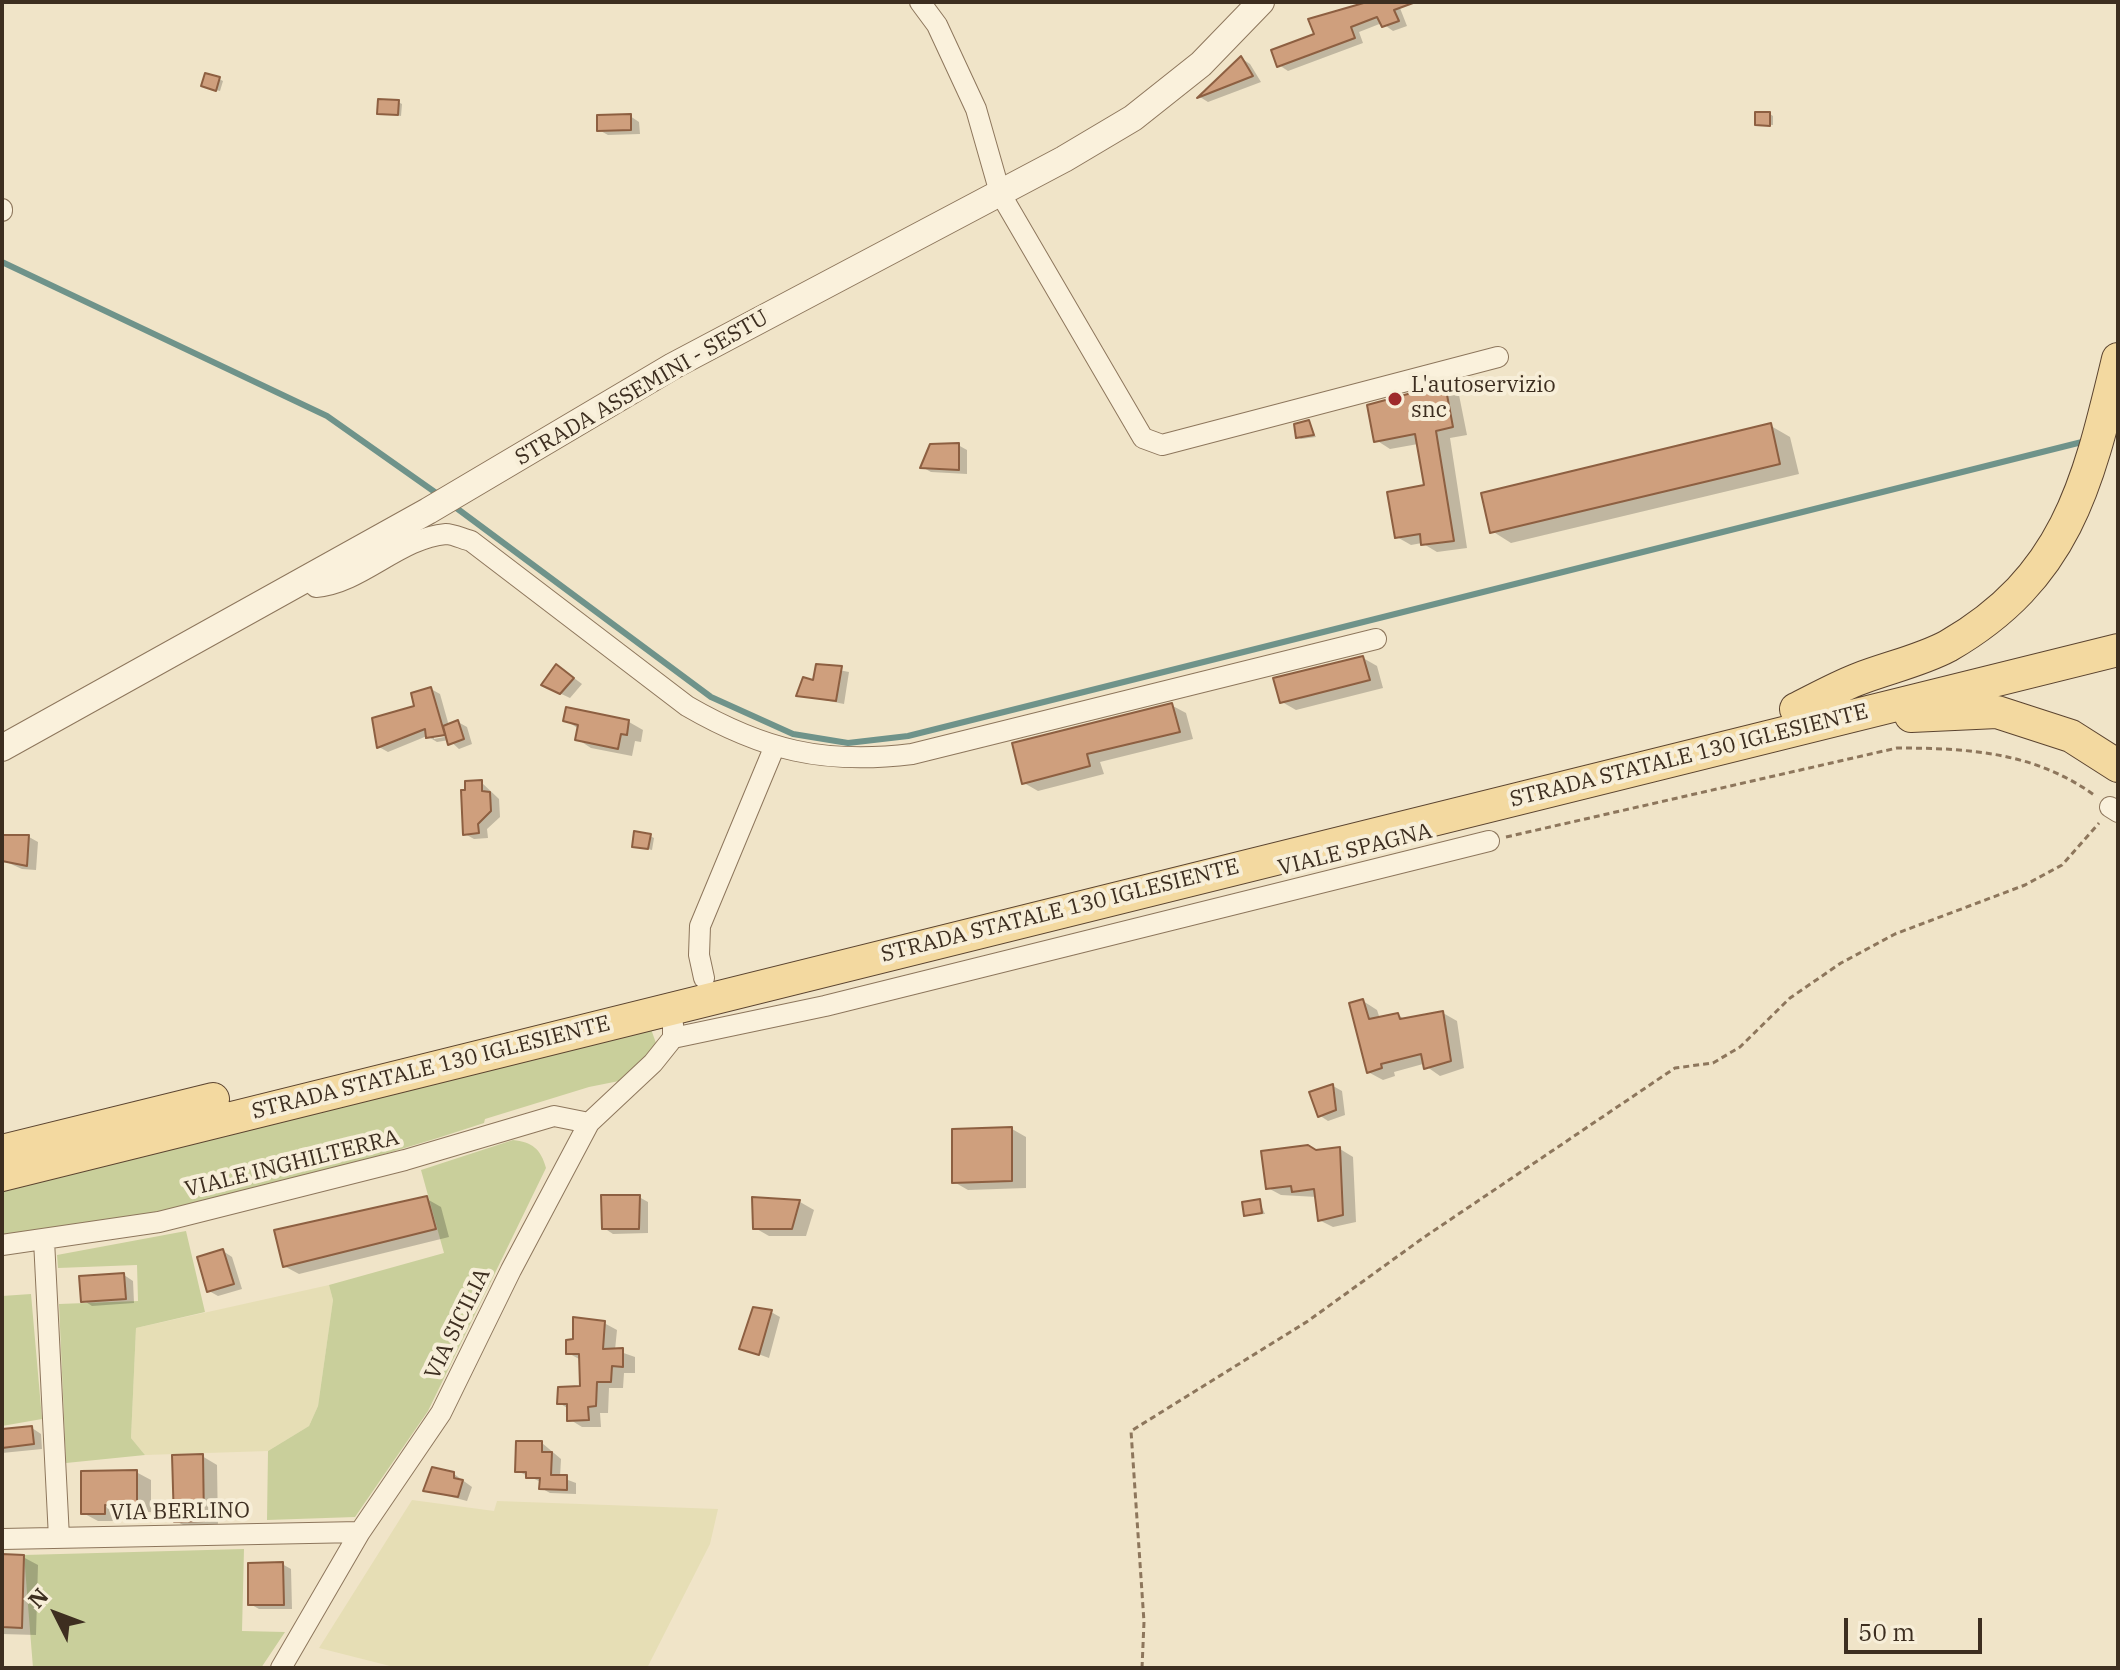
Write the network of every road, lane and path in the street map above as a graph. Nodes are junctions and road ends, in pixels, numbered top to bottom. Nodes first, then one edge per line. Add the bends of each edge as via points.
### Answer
1 (920, 2) edge
2 (1261, 2) edge
3 (1000, 193) junction
4 (1498, 357) dead end
5 (2118, 359) edge
6 (308, 579) junction
7 (2118, 629) edge
8 (1376, 639) dead end
9 (2118, 650) edge
10 (1796, 709) junction
11 (1840, 720) junction
12 (2, 748) edge
13 (774, 748) junction
14 (2118, 766) edge
15 (2114, 810) edge
16 (1489, 841) joint
17 (704, 978) junction
18 (672, 1023) junction
19 (589, 1123) junction
20 (2, 1151) edge
21 (2, 1175) edge
22 (44, 1240) junction
23 (2, 1245) edge
24 (360, 1532) junction
25 (59, 1538) junction
26 (2, 1539) edge
27 (281, 1668) edge
28 (1142, 1668) edge

1 - 3 street via 937,25 976,109
2 - 3 street, STRADA ASSEMINI - SESTU via 1201,64 1133,118
3 - 4 street via 1133,423 1143,438 1162,445
3 - 6 street, STRADA ASSEMINI - SESTU via 673,366
5 - 10 main road via 2072,518 2034,578 1998,612 1946,647
6 - 12 street, STRADA ASSEMINI - SESTU
6 - 13 street via 316,587 331,586 406,547 447,534 471,541 687,706
7 - 10 main road, STRADA STATALE 130 IGLESIENTE
8 - 13 street via 912,754 863,760
9 - 11 main road, STRADA STATALE 130 IGLESIENTE
10 - 17 main road, STRADA STATALE 130 IGLESIENTE
11 - 14 main road via 1997,712 2071,736
11 - 18 main road, STRADA STATALE 130 IGLESIENTE
13 - 17 street via 700,926
15 - 16 path via 2080,785 2018,757 1961,748 1897,748
15 - 28 path via 2062,865 2025,885 1895,934 1841,963 1790,998 1740,1047 1713,1063 1675,1068 1308,1321 1131,1431 1144,1622
16 - 18 street, VIALE SPAGNA via 825,1006
17 - 20 main road, STRADA STATALE 130 IGLESIENTE
18 - 19 street, VIA SICILIA via 653,1063
18 - 21 main road, STRADA STATALE 130 IGLESIENTE
19 - 22 street, VIALE INGHILTERRA via 554,1116 395,1163 159,1222
19 - 24 street, VIA SICILIA via 441,1413
22 - 23 street, VIALE INGHILTERRA
22 - 25 street
24 - 25 street, VIA BERLINO
24 - 27 street, VIA SICILIA
25 - 26 street, VIA BERLINO

